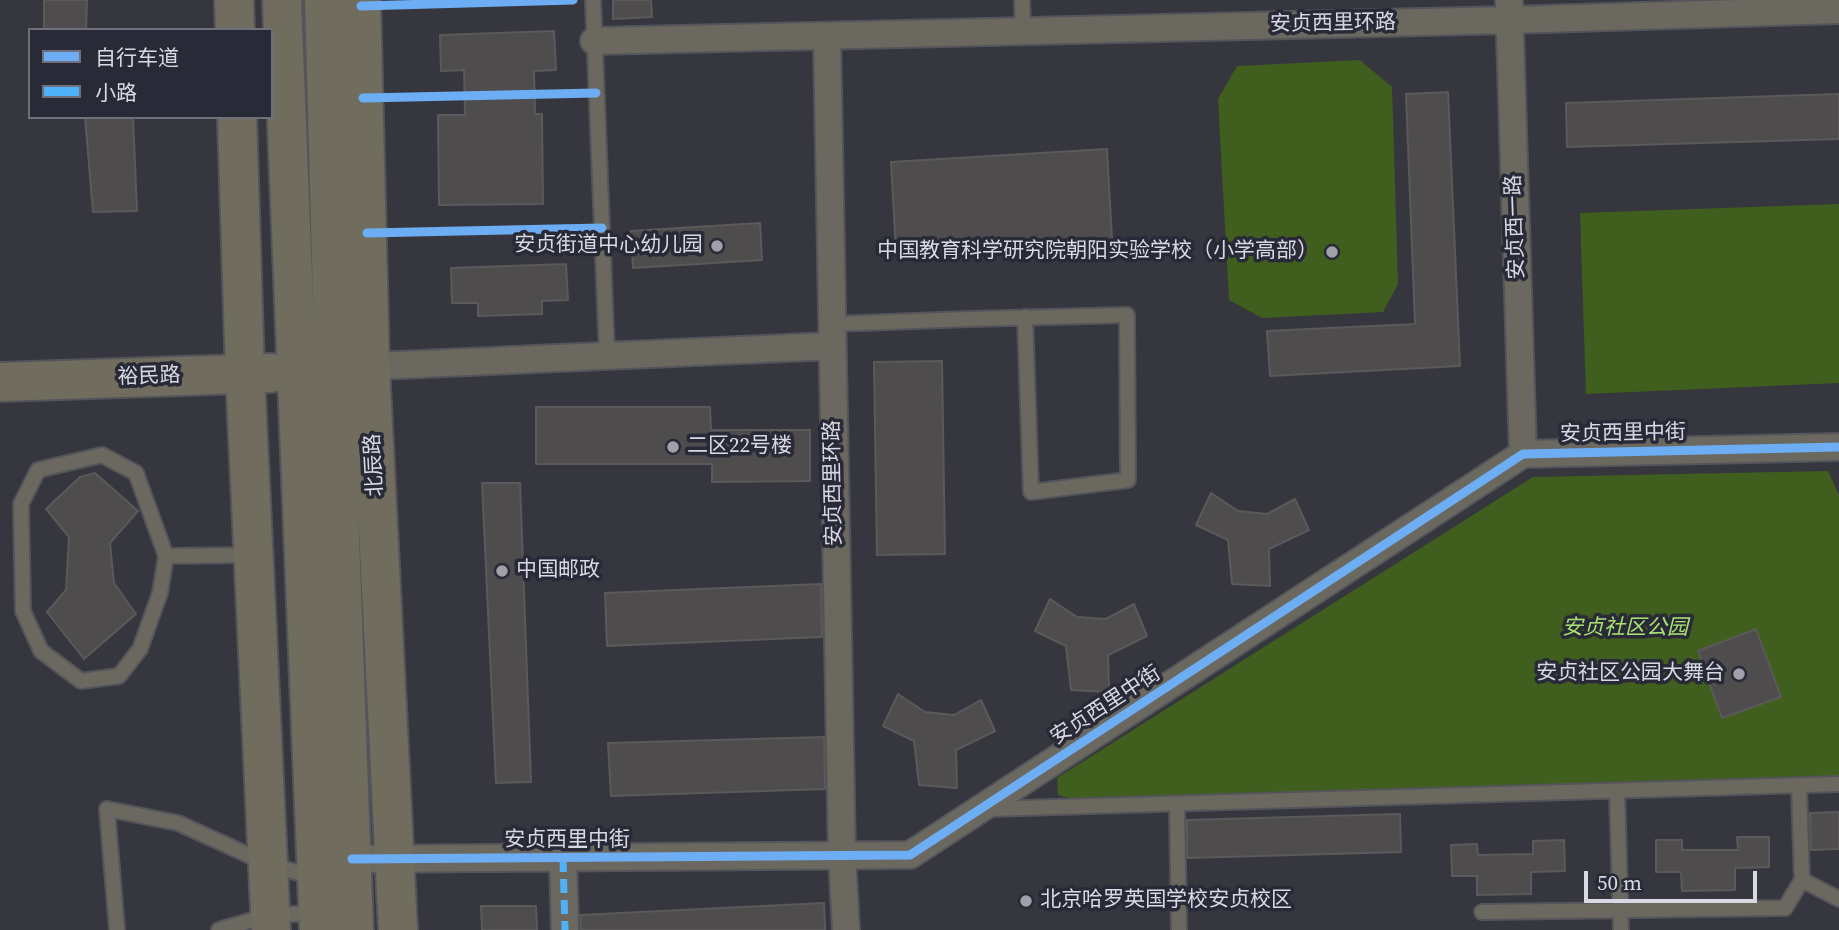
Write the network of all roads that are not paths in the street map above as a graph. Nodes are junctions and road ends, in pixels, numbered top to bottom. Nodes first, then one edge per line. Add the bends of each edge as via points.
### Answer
1 (234, 0) edge
2 (282, 0) edge
3 (324, 0) edge
4 (361, 0) edge
5 (593, 0) edge
6 (1023, 0) edge
7 (1509, 10) edge
8 (1839, 10) edge
9 (235, 28) edge
10 (1023, 31) junction
11 (827, 36) junction
12 (594, 41) junction
13 (237, 119) edge
14 (1025, 317) junction
15 (832, 335) junction
16 (607, 356) junction
17 (334, 369) junction
18 (245, 374) junction
19 (0, 382) edge
20 (1839, 447) edge
21 (1524, 454) junction
22 (254, 555) junction
23 (166, 556) junction
24 (1839, 784) edge
25 (1799, 785) junction
26 (1617, 791) junction
27 (1177, 804) junction
28 (979, 810) junction
29 (842, 856) junction
30 (563, 858) junction
31 (352, 859) junction
32 (396, 859) junction
33 (268, 864) junction
34 (1802, 880) junction
35 (1839, 899) edge
36 (318, 907) edge
37 (1482, 912) dead end
38 (271, 922) edge
39 (117, 930) edge
40 (219, 930) edge
41 (354, 930) edge
42 (398, 930) edge
43 (565, 930) edge
44 (846, 930) edge
45 (1180, 930) edge
46 (1621, 930) edge

1 - 9 street
2 - 17 street, 北辰路
3 - 17 street, 北辰路
4 - 17 street, 北辰路
5 - 12 lane
6 - 10 lane
7 - 8 street, 安贞西里环路
7 - 10 street, 安贞西里环路
7 - 21 street, 安贞西一路
10 - 11 street, 安贞西里环路
11 - 12 street, 安贞西里环路
11 - 15 street, 安贞西里环路
12 - 16 lane
13 - 18 street
14 - 14 lane via 1127,315 1128,480 1031,492
14 - 15 lane
15 - 16 street
15 - 29 street, 安贞西里环路
16 - 17 street
17 - 18 street, 裕民路
17 - 31 street, 北辰路
17 - 32 street, 北辰路
17 - 36 street, 北辰路
18 - 19 street, 裕民路
18 - 22 street
20 - 21 street, 安贞西里中街
21 - 28 street, 安贞西里中街
22 - 23 lane
22 - 33 street
23 - 23 lane via 160,593 140,649 119,676 80,681 41,651 23,611 21,504 38,470 102,455 136,473
24 - 25 lane
25 - 26 lane
25 - 34 lane
26 - 27 lane
26 - 46 lane
27 - 28 lane
27 - 45 lane
28 - 29 street, 安贞西里中街 via 910,855
29 - 30 street, 安贞西里中街
29 - 44 street, 安贞西里环路
30 - 32 street, 安贞西里中街
30 - 43 street
31 - 32 street, 安贞西里中街
31 - 41 street, 北辰路
32 - 42 street, 北辰路
33 - 36 lane
33 - 38 street
33 - 39 lane via 178,823 107,809
34 - 35 lane
34 - 37 lane via 1785,908
36 - 38 lane
38 - 40 lane

